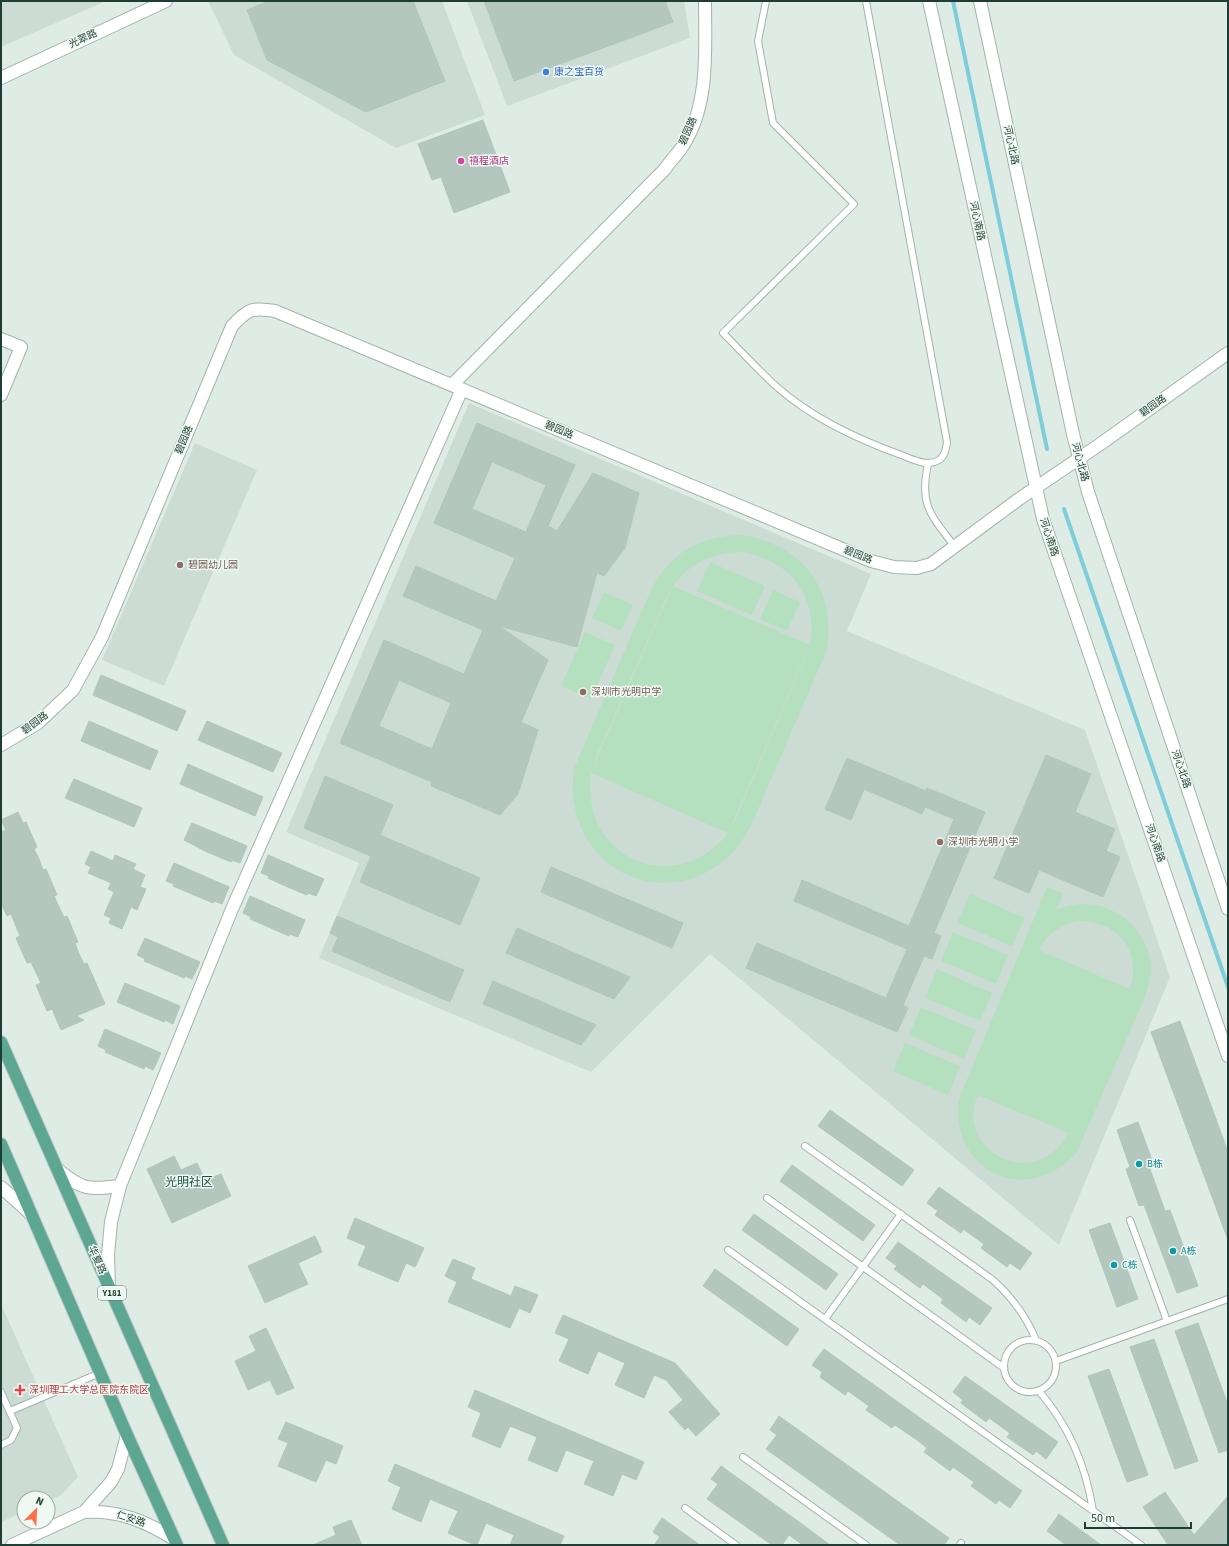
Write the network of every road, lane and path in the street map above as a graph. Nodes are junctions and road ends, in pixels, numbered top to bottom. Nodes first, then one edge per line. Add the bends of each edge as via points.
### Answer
1 (166, 1) edge
2 (705, 1) edge
3 (766, 1) edge
4 (866, 1) edge
5 (929, 1) edge
6 (980, 1) edge
7 (1, 78) edge
8 (1, 338) edge
9 (1228, 353) edge
10 (457, 387) junction
11 (1, 395) edge
12 (1079, 458) junction
13 (928, 464) junction
14 (1036, 488) junction
15 (955, 547) junction
16 (1, 745) edge
17 (1228, 909) edge
18 (1, 1042) edge
19 (1228, 1056) edge
20 (1, 1144) edge
21 (805, 1146) dead end
22 (57, 1169) junction
23 (120, 1186) junction
24 (1, 1187) edge
25 (767, 1198) dead end
26 (901, 1214) junction
27 (32, 1215) junction
28 (1130, 1220) dead end
29 (728, 1250) dead end
30 (863, 1266) junction
31 (109, 1288) junction
32 (1228, 1299) edge
33 (825, 1319) junction
34 (1167, 1321) junction
35 (1036, 1340) junction
36 (1056, 1361) junction
37 (1004, 1368) junction
38 (100, 1373) junction
39 (1039, 1391) junction
40 (1, 1392) edge
41 (10, 1411) junction
42 (127, 1435) junction
43 (1, 1445) edge
44 (744, 1457) dead end
45 (685, 1508) dead end
46 (1093, 1511) junction
47 (84, 1512) junction
48 (175, 1542) edge
49 (12, 1545) edge
50 (223, 1545) edge
51 (736, 1545) edge
52 (866, 1545) edge
53 (1141, 1545) edge

1 - 7 street, 光翠路
2 - 10 street, 碧园路 via 702,94 695,120 683,146
3 - 13 lane via 758,41 773,123 854,204 723,333 777,387 809,410 878,447
4 - 13 lane via 947,442 946,453 938,461
5 - 14 street, 河心南路
6 - 12 street, 河心北路
8 - 11 street via 21,347
9 - 12 street, 碧园路
10 - 15 street, 碧园路 via 871,561 894,567 917,568 931,564
10 - 16 street, 碧园路 via 274,311 257,308 243,314 232,326 102,637 73,690 38,724
10 - 23 street via 232,909
12 - 14 street, 碧园路
12 - 17 street, 河心北路
13 - 15 lane via 924,496 928,508
14 - 15 street, 碧园路
14 - 19 street, 河心南路 via 1045,526
18 - 22 main road, 华夏路 / Y181
20 - 27 main road
21 - 26 lane
22 - 23 street via 77,1185 96,1189
22 - 31 main road, 华夏路 / Y181
23 - 31 street via 111,1222
24 - 27 street
25 - 30 lane
26 - 30 lane
26 - 35 lane via 1004,1290 1023,1314
27 - 38 main road
28 - 34 lane
29 - 33 lane
30 - 33 lane
30 - 37 lane
31 - 50 main road, 华夏路 / Y181
32 - 34 lane
33 - 46 lane
34 - 36 lane
35 - 36 lane via 1049,1348
35 - 37 lane via 1015,1345 1006,1356
36 - 39 lane via 1055,1375 1051,1382
37 - 39 lane via 1007,1378 1017,1389 1025,1392
38 - 41 lane
38 - 42 main road
39 - 46 lane via 1062,1421 1074,1444 1086,1474
40 - 41 lane
41 - 43 lane via 17,1428 11,1440
42 - 47 street, 仁安路 via 118,1469 111,1482
42 - 48 main road
44 - 52 lane
45 - 51 lane
46 - 53 lane
47 - 48 street, 仁安路 via 124,1514 144,1522
47 - 49 street, 仁安路

